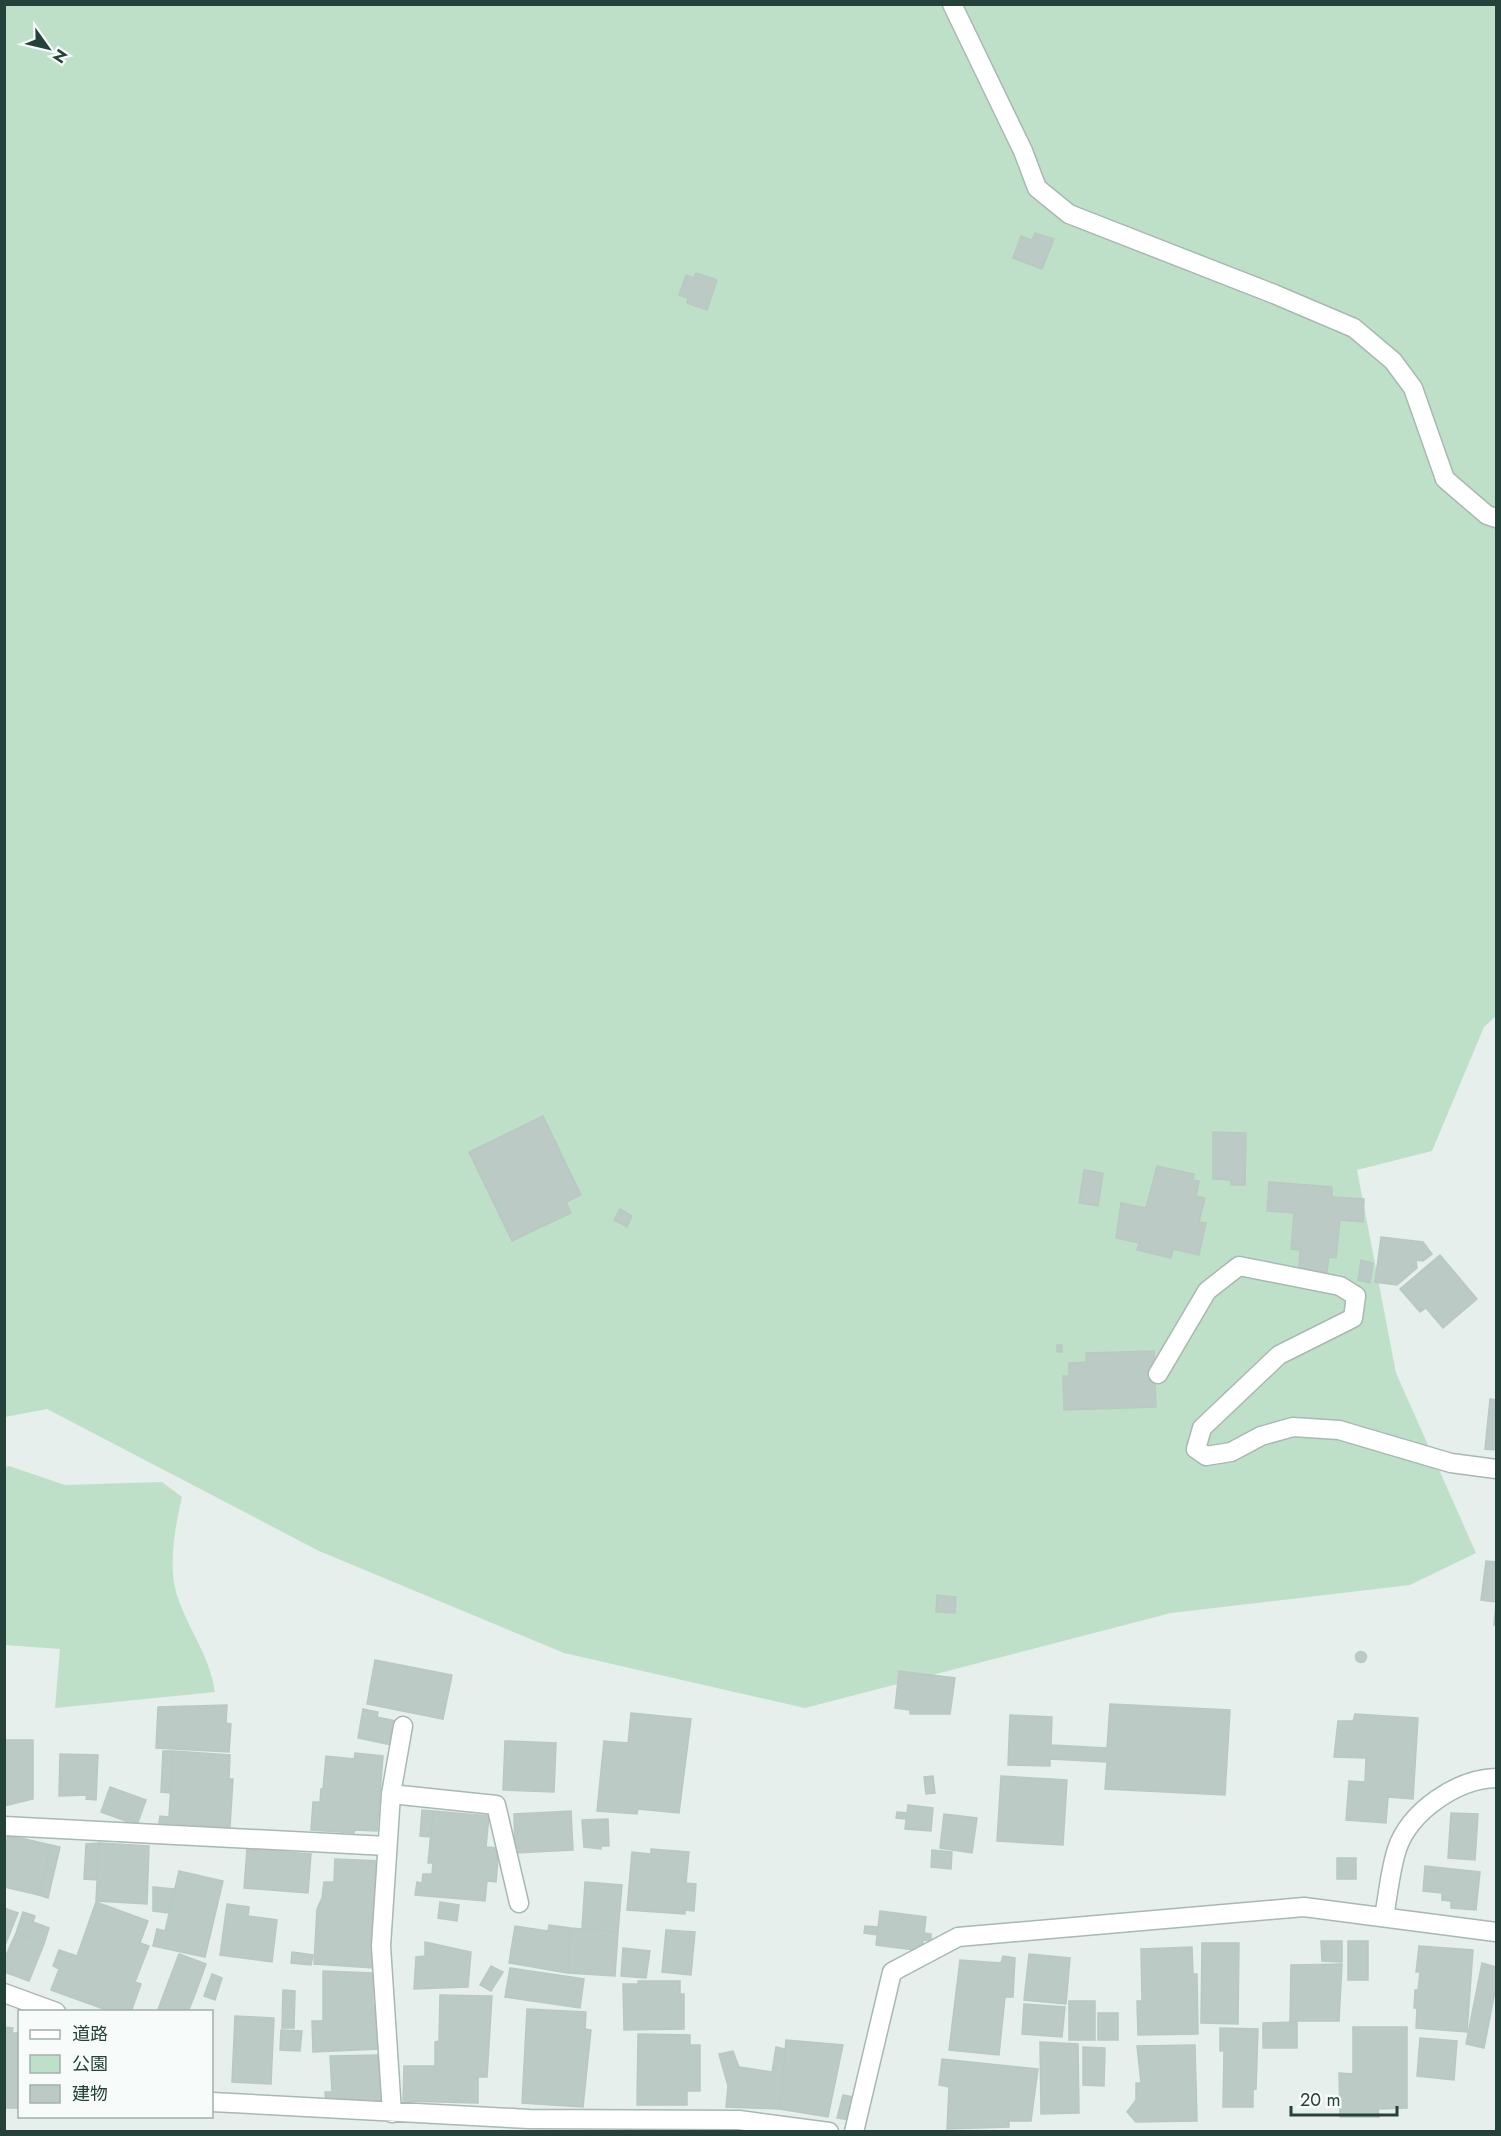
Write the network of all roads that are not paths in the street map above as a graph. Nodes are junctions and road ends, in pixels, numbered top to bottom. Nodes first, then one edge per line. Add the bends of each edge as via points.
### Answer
1 (952, 4) edge
2 (1497, 518) edge
3 (1158, 1374) dead end
4 (1497, 1469) edge
5 (403, 1726) dead end
6 (1497, 1778) edge
7 (390, 1794) junction
8 (4, 1826) edge
9 (387, 1846) junction
10 (519, 1903) dead end
11 (1384, 1917) junction
12 (1497, 1932) edge
13 (4, 1993) edge
14 (51, 2010) edge
15 (213, 2102) edge
16 (392, 2113) junction
17 (829, 2132) edge
18 (854, 2132) edge

1 - 2 street via 1037,188 1069,214 1354,328 1393,361 1413,388 1445,478 1487,515
3 - 4 street via 1207,1291 1239,1266 1340,1286 1356,1296 1353,1318 1279,1355 1202,1428 1196,1449 1206,1456 1231,1452 1261,1436 1293,1427 1339,1430 1451,1463
5 - 7 street
6 - 11 street via 1454,1788 1416,1818 1397,1848
7 - 9 street
7 - 10 street via 496,1805
8 - 9 street
9 - 16 street via 381,1946
11 - 12 street
11 - 18 street via 1304,1907 958,1936 892,1972
13 - 14 street
15 - 16 street
16 - 17 street via 529,2119 739,2120

